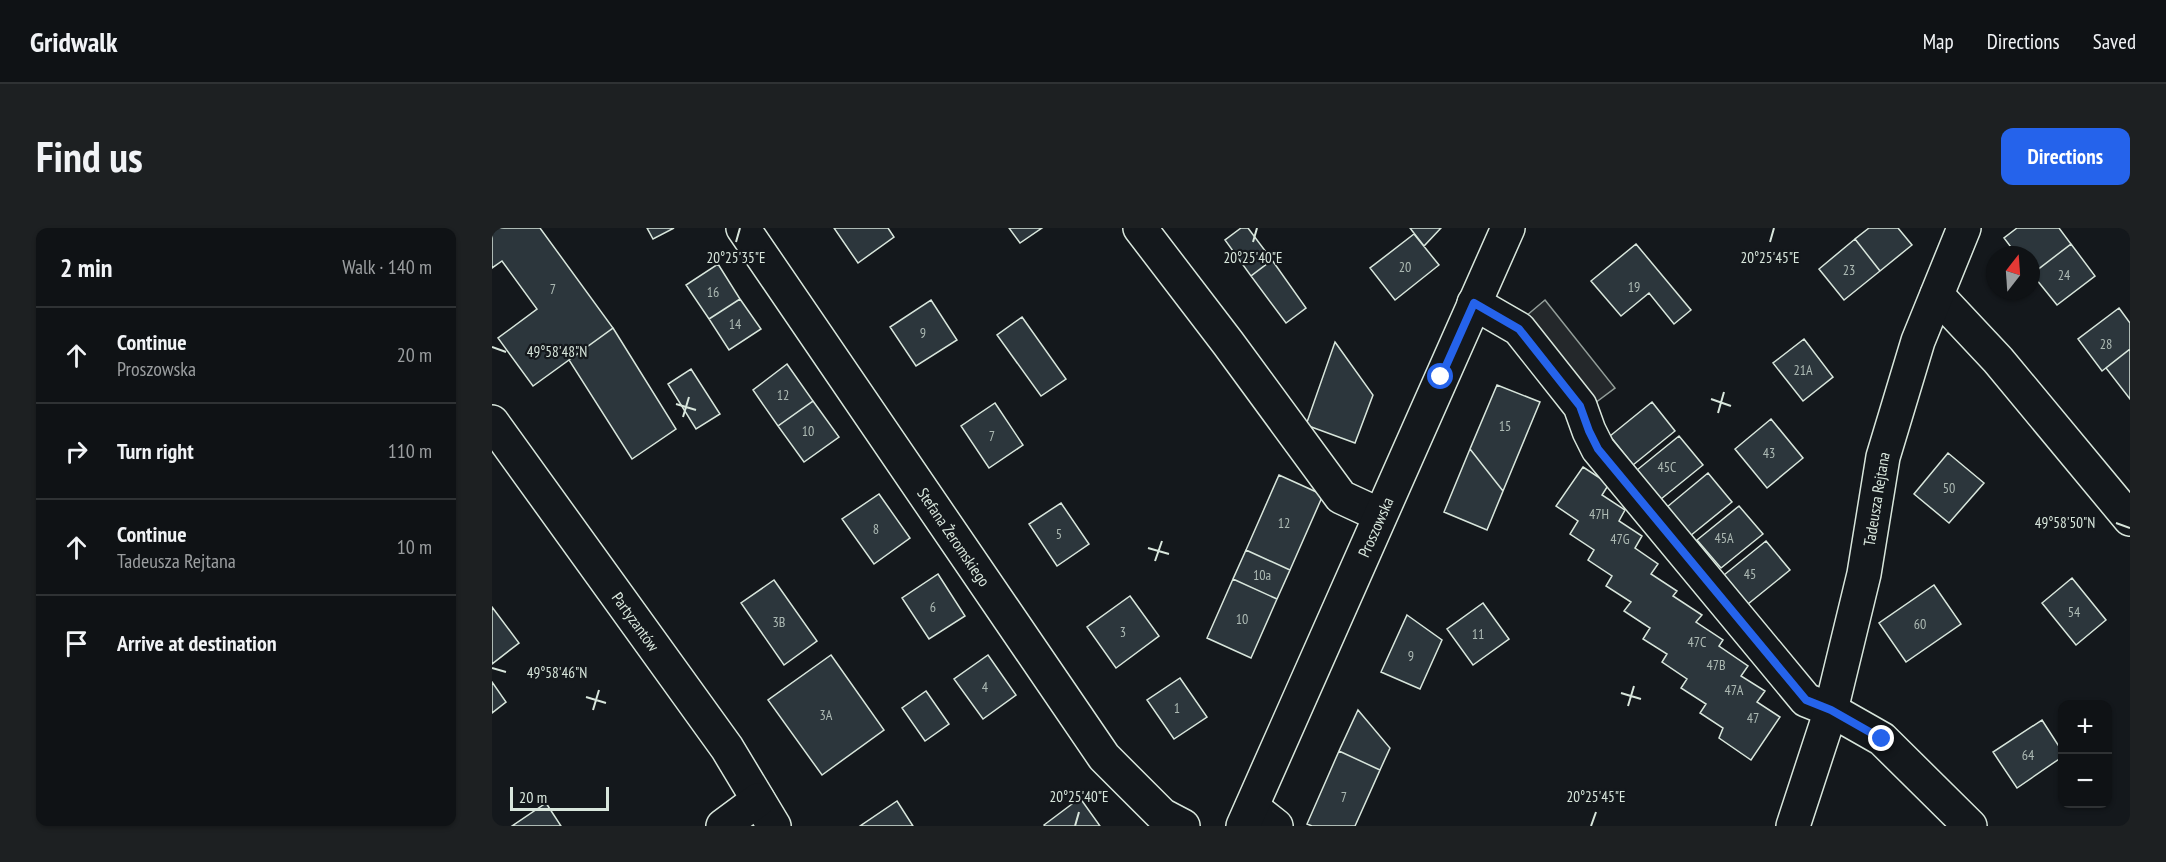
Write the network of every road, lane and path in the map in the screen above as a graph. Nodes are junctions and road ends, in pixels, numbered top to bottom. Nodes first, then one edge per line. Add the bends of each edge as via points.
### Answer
1 (743, 228) edge
2 (1140, 228) edge
3 (1508, 228) edge
4 (1964, 228) edge
5 (1937, 295) junction
6 (1474, 303) junction
7 (492, 422) edge
8 (1380, 515) junction
9 (2130, 519) edge
10 (1831, 710) junction
11 (766, 813) edge
12 (1257, 820) edge
13 (723, 826) edge
14 (1183, 826) edge
15 (1793, 826) edge
16 (1970, 826) edge

1 - 14 street, Stefana Żeromskiego via 1104,758 1162,815
2 - 8 street via 1341,498
3 - 6 street, Proszowska
4 - 5 street, Tadeusza Rejtana
5 - 9 street via 1998,360
5 - 10 street, Tadeusza Rejtana via 1918,341 1883,456 1864,574
6 - 8 street, Proszowska
6 - 10 street via 1519,329 1580,406 1598,449 1806,700
7 - 11 street, Partyzantów via 727,748
8 - 12 street, Proszowska
10 - 15 street, Tadeusza Rejtana
10 - 16 street via 1882,739
11 - 13 street

